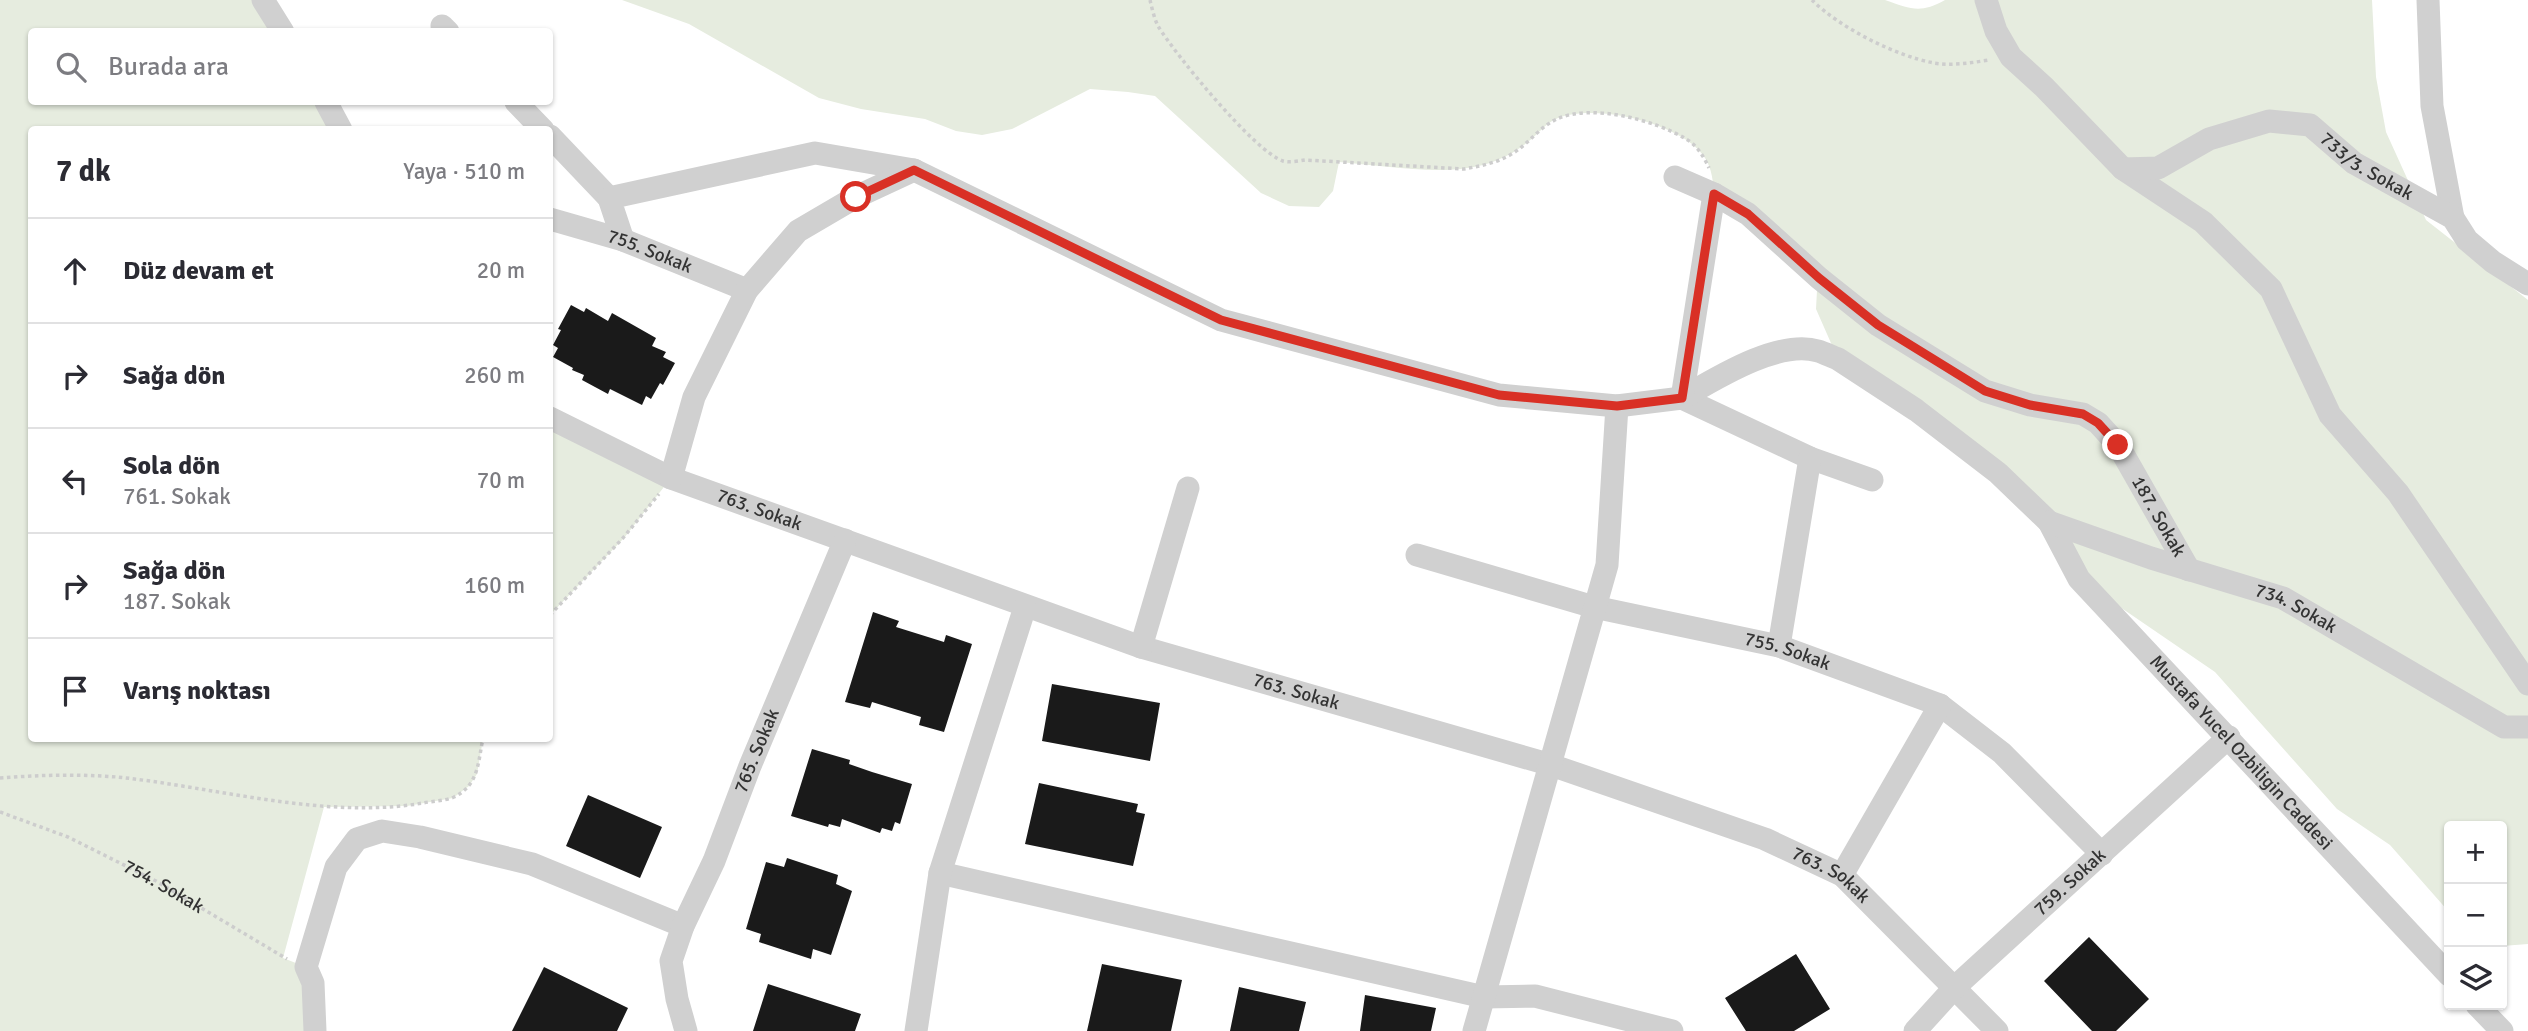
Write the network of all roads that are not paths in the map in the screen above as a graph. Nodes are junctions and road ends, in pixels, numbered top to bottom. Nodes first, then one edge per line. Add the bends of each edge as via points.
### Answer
1 (263, 0) edge
2 (1986, 0) edge
3 (2428, 0) edge
4 (280, 28) edge
5 (328, 105) edge
6 (519, 105) edge
7 (339, 126) edge
8 (539, 126) edge
9 (553, 139) edge
10 (2123, 169) junction
11 (914, 170) junction
12 (1675, 177) dead end
13 (1714, 194) junction
14 (610, 198) junction
15 (2453, 218) junction
16 (553, 220) edge
17 (623, 240) junction
18 (2527, 282) edge
19 (747, 290) junction
20 (1682, 398) junction
21 (1617, 406) junction
22 (553, 419) edge
23 (1810, 458) junction
24 (671, 478) junction
25 (1872, 480) dead end
26 (1188, 488) dead end
27 (2049, 522) junction
28 (845, 540) junction
29 (1417, 555) dead end
30 (2189, 570) junction
31 (1024, 607) junction
32 (1594, 607) junction
33 (1779, 646) junction
34 (1141, 647) junction
35 (2528, 684) edge
36 (1940, 705) junction
37 (2528, 727) edge
38 (2229, 737) junction
39 (1548, 764) junction
40 (2102, 854) junction
41 (940, 873) junction
42 (1842, 875) junction
43 (683, 926) junction
44 (2444, 970) edge
45 (1955, 987) junction
46 (1484, 997) junction
47 (2482, 1010) edge
48 (315, 1031) edge
49 (685, 1031) edge
50 (916, 1031) edge
51 (1474, 1031) edge
52 (1672, 1031) edge
53 (1915, 1031) edge
54 (1997, 1031) edge
55 (2502, 1031) edge

1 - 4 street
2 - 10 street via 2011,57
3 - 15 street, 733/3. Sokak via 2432,106
5 - 7 street
6 - 8 street
9 - 14 street
10 - 15 street, 733/3. Sokak via 2158,168 2209,139 2269,121 2311,125 2354,163
10 - 35 street via 2203,222 2271,289 2330,415 2398,493
11 - 14 street via 815,153
11 - 19 street via 799,231
11 - 21 street via 1221,320 1499,395
12 - 13 street, 187. Sokak
13 - 20 street
13 - 30 street, 187. Sokak via 1748,214 1878,325 1985,391 2083,414 2098,423 2118,445
14 - 17 street
15 - 18 street, 733/3. Sokak via 2467,240
16 - 17 street, 755. Sokak
17 - 19 street, 755. Sokak
19 - 24 street via 694,397
20 - 21 street
20 - 23 street
20 - 27 street via 1759,358 1791,350 1817,350 1839,359 1964,444
21 - 32 street via 1606,565
22 - 24 street, 763. Sokak
23 - 25 street
23 - 33 street
24 - 28 street, 763. Sokak
26 - 34 street
27 - 30 street, 734. Sokak
27 - 38 street, Mustafa Yucel Ozbiligin Caddesi via 2079,579
28 - 31 street, 763. Sokak
28 - 43 street, 765. Sokak
29 - 32 street, 755. Sokak
30 - 37 street, 734. Sokak via 2283,598 2504,727
31 - 34 street, 763. Sokak
31 - 41 street
32 - 33 street, 755. Sokak
32 - 39 street
33 - 36 street, 755. Sokak
34 - 39 street, 763. Sokak
36 - 40 street, 755. Sokak via 2002,753
36 - 42 street
38 - 40 street, 759. Sokak
38 - 44 street, Mustafa Yucel Ozbiligin Caddesi
39 - 42 street, 763. Sokak via 1765,839
39 - 46 street
40 - 45 street, 759. Sokak
41 - 46 street
41 - 50 street
42 - 45 street, 763. Sokak
43 - 48 street via 532,864 382,831 357,839 336,867 309,975
43 - 49 street, 765. Sokak via 671,961
45 - 53 street, 759. Sokak
45 - 54 street, 763. Sokak
46 - 51 street
46 - 52 street via 1535,996
47 - 55 street

